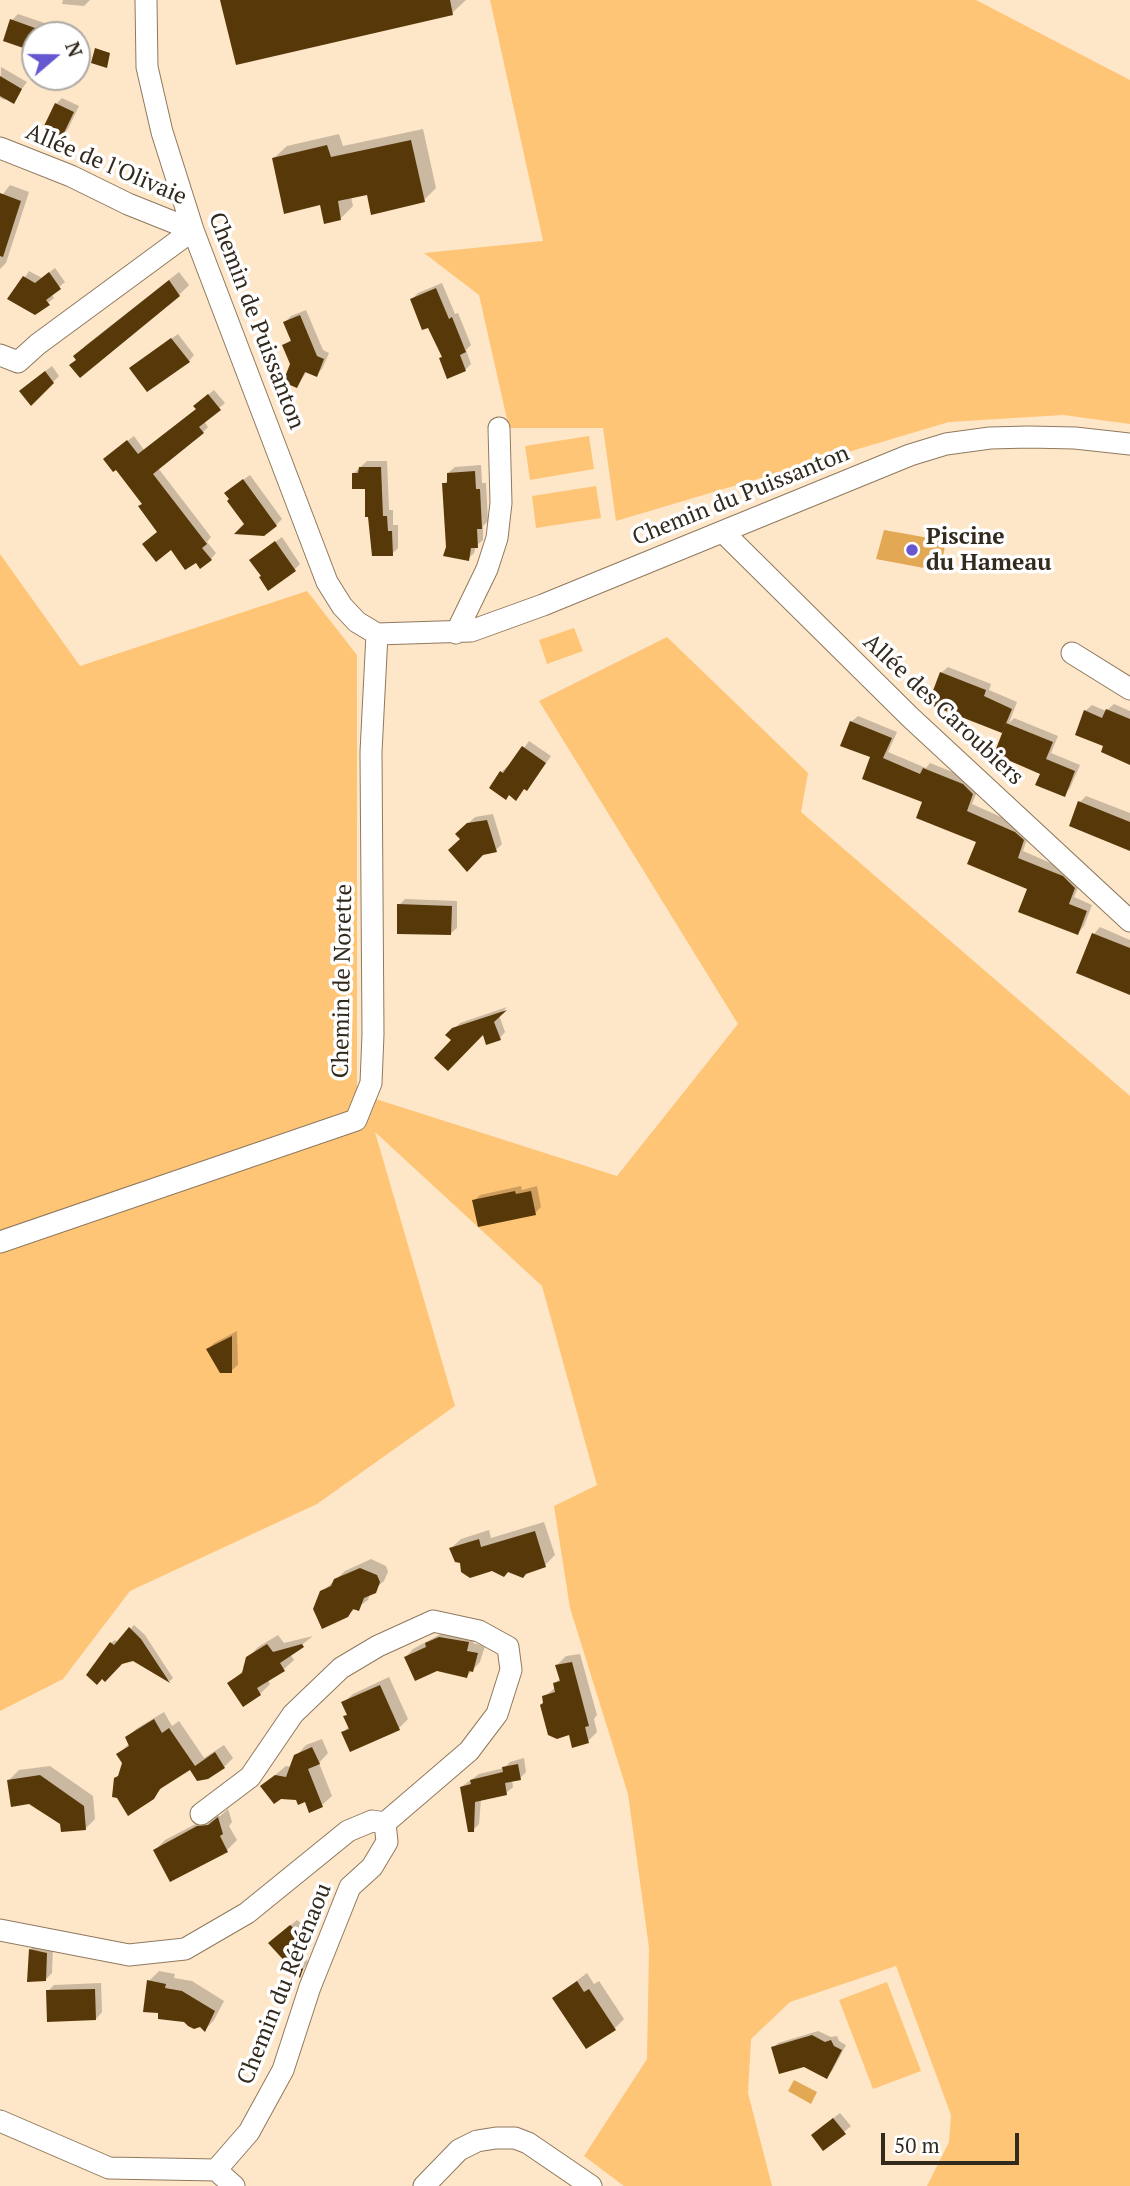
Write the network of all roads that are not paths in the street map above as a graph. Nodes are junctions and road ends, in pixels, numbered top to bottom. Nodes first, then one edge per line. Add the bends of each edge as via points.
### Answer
1 (146, 0) edge
2 (0, 148) edge
3 (193, 230) junction
4 (0, 355) edge
5 (499, 428) dead end
6 (1130, 444) edge
7 (723, 532) junction
8 (456, 633) junction
9 (377, 634) junction
10 (1072, 653) dead end
11 (1130, 689) edge
12 (1130, 920) edge
13 (0, 1242) edge
14 (201, 1814) dead end
15 (385, 1823) junction
16 (0, 1930) edge
17 (0, 2121) edge
18 (216, 2170) junction
19 (114, 2177) edge
20 (234, 2186) edge
21 (424, 2186) edge
22 (591, 2186) edge

1 - 3 street, Chemin de Puissanton via 147,66
2 - 3 street, Allée de l'Olivaie
3 - 4 street via 18,362
3 - 9 street, Chemin de Puissanton via 327,582 349,614
5 - 8 street via 497,538
6 - 7 street, Chemin du Puissanton via 1029,437 946,444
7 - 8 street, Chemin du Puissanton via 542,605
7 - 12 street, Allée des Caroubiers via 910,717
8 - 9 street, Chemin du Puissanton
9 - 13 street, Chemin de Norette via 371,752 371,1083 356,1120
10 - 11 street
14 - 15 street via 250,1777 293,1714 341,1668 379,1646 433,1621 480,1631 508,1647 511,1670 497,1714 469,1751
15 - 16 street, Chemin du Réténaou via 372,1821 348,1831 247,1913 184,1949 129,1955
15 - 18 street, Chemin du Réténaou via 387,1842 372,1867 350,1887 310,1987 284,2070 249,2132
17 - 19 street
18 - 19 street
18 - 20 street
21 - 22 street via 459,2150 496,2138 528,2143

